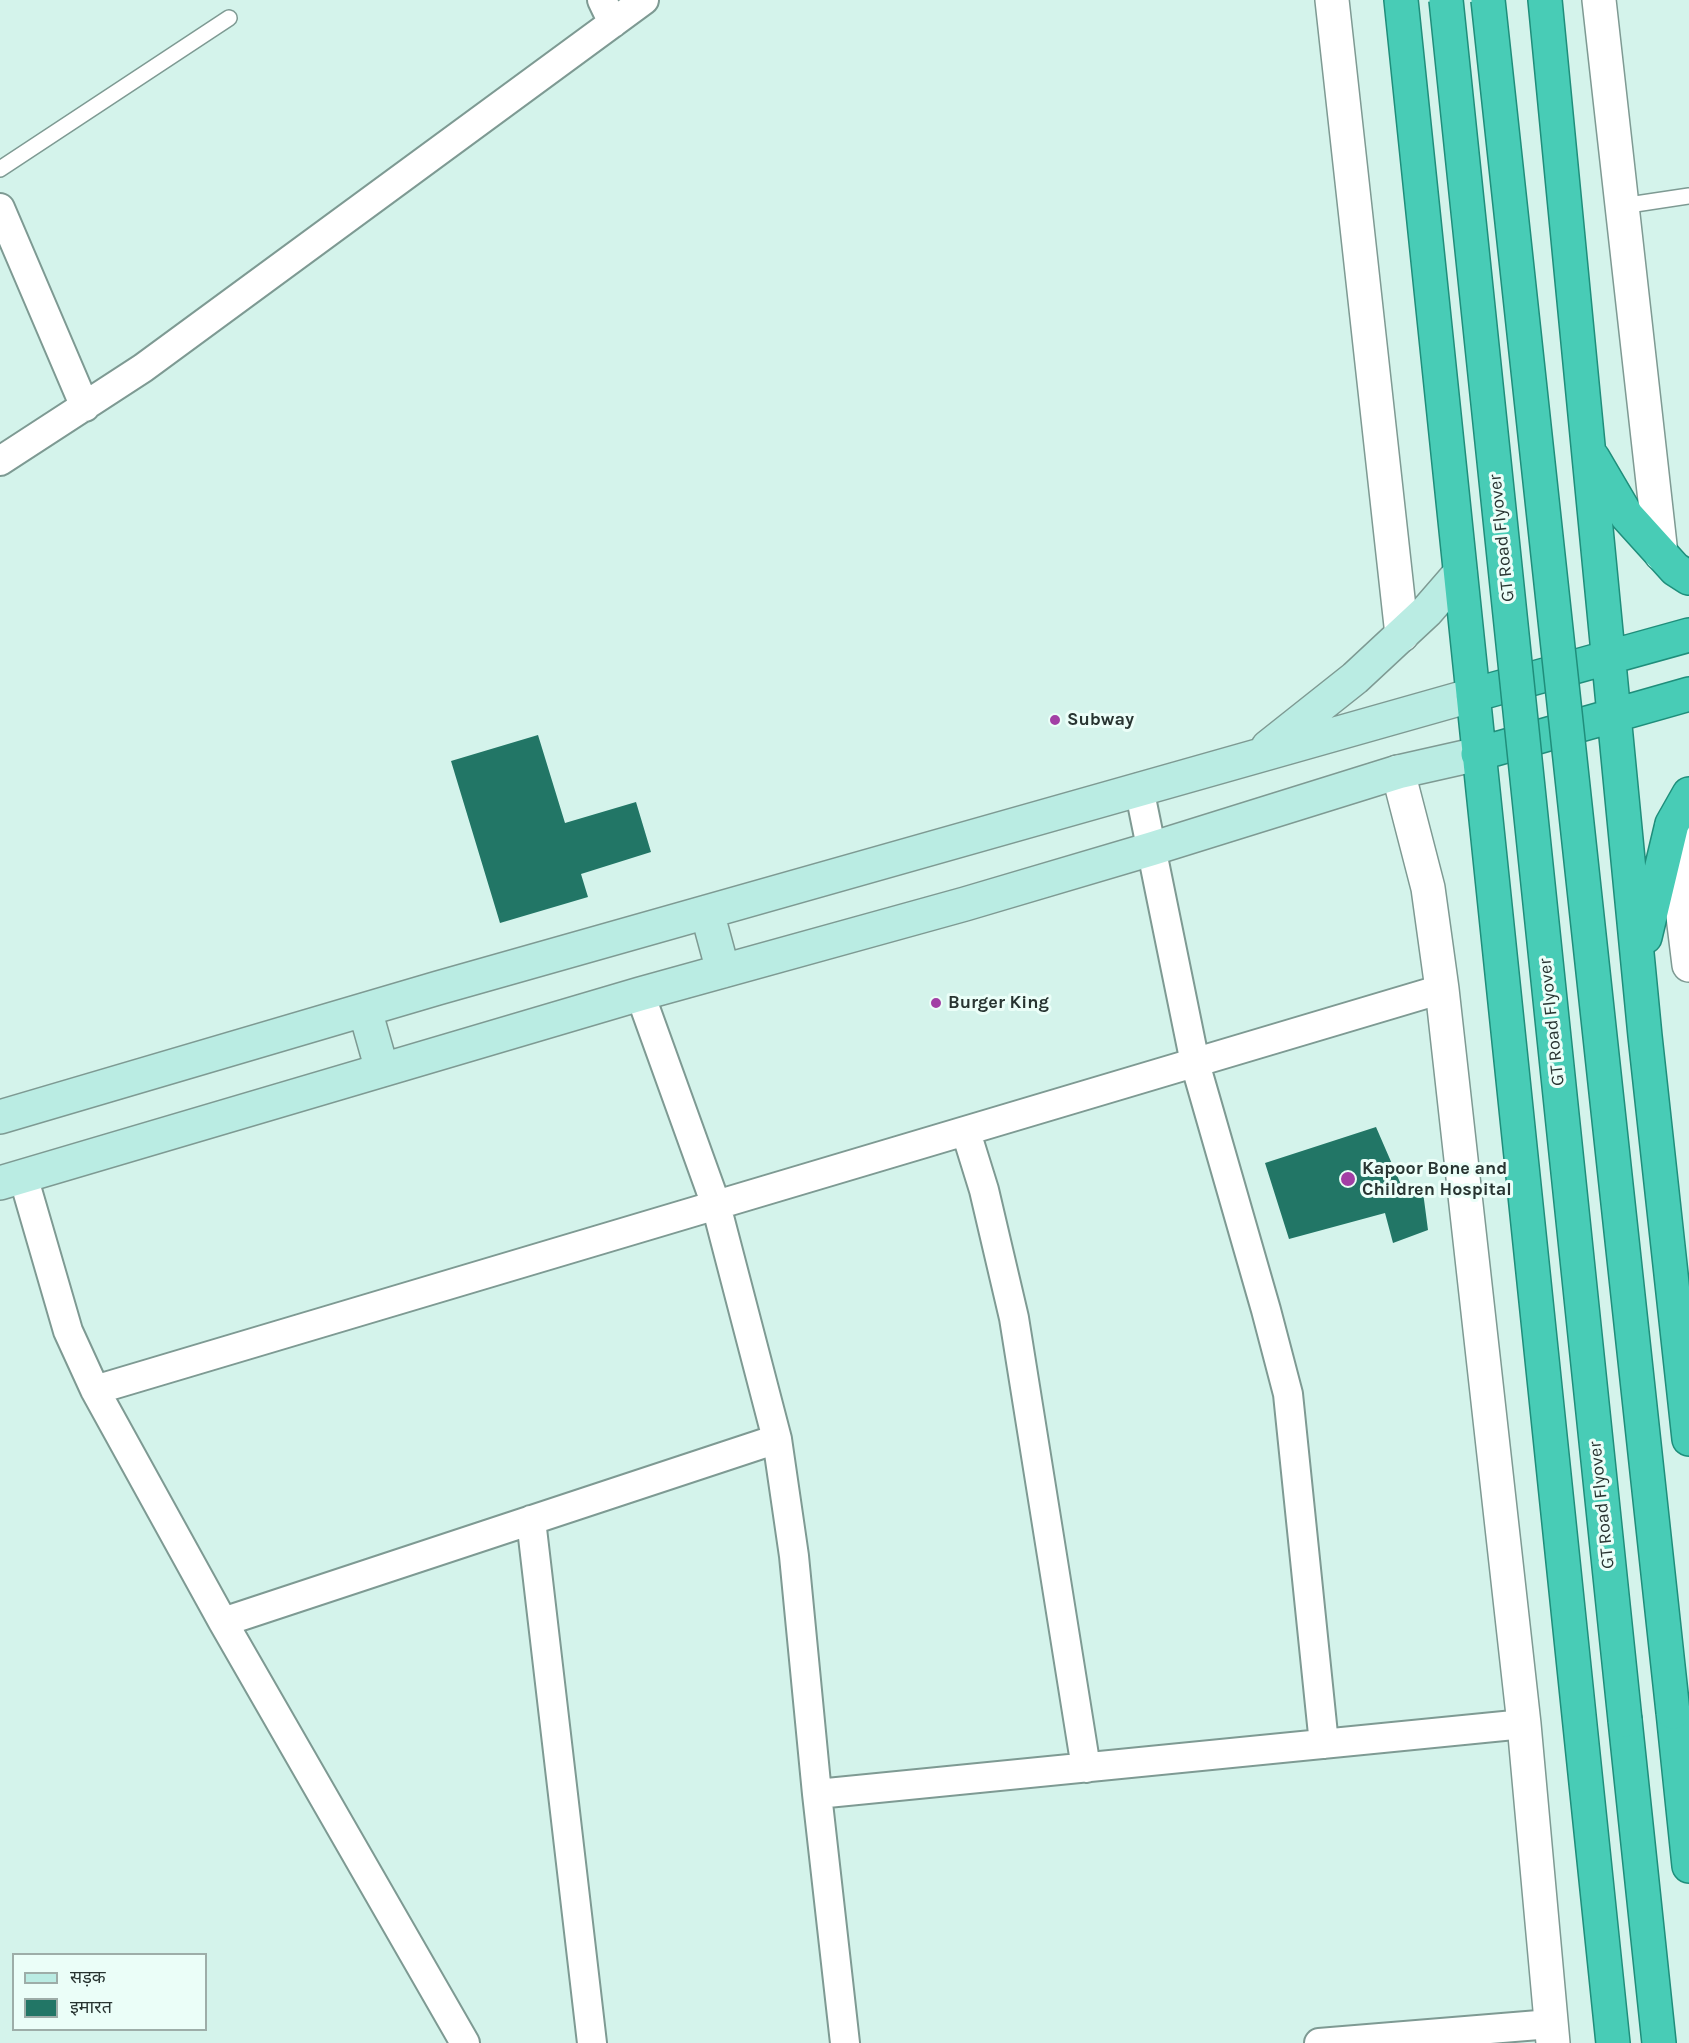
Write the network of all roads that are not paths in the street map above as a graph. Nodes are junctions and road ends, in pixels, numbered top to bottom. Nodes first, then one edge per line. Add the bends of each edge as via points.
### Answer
1 (644, 0) edge
2 (1332, 0) edge
3 (1401, 0) edge
4 (1446, 0) edge
5 (1488, 0) edge
6 (1545, 0) edge
7 (1599, 0) edge
8 (608, 12) edge
9 (229, 18) dead end
10 (0, 169) edge
11 (1689, 196) edge
12 (1622, 206) junction
13 (0, 208) edge
14 (85, 407) junction
15 (1588, 448) junction
16 (0, 461) edge
17 (1661, 554) junction
18 (1460, 573) junction
19 (1689, 578) edge
20 (1402, 635) junction
21 (1689, 635) edge
22 (1608, 657) junction
23 (1689, 694) edge
24 (1473, 695) junction
25 (1614, 715) junction
26 (1479, 754) junction
27 (1258, 756) junction
28 (1398, 772) junction
29 (1139, 788) junction
30 (1689, 794) edge
31 (1672, 824) junction
32 (1151, 849) junction
33 (707, 912) junction
34 (1689, 965) edge
35 (1638, 968) junction
36 (723, 971) junction
37 (1442, 989) junction
38 (640, 994) junction
39 (364, 1010) junction
40 (1195, 1063) junction
41 (382, 1070) junction
42 (0, 1117) edge
43 (966, 1132) junction
44 (12, 1179) edge
45 (716, 1205) junction
46 (95, 1390) junction
47 (777, 1439) junction
48 (1689, 1439) edge
49 (531, 1521) junction
50 (224, 1622) junction
51 (1524, 1724) junction
52 (1324, 1744) junction
53 (1086, 1768) junction
54 (816, 1794) junction
55 (1689, 1866) edge
56 (1552, 2033) edge
57 (465, 2043) edge
58 (592, 2043) edge
59 (845, 2043) edge
60 (1319, 2043) edge
61 (1613, 2043) edge
62 (1659, 2043) edge

1 - 8 street
2 - 20 street
3 - 18 highway
4 - 62 highway, GT Road Flyover, bridge
5 - 55 highway, bridge
6 - 15 highway
7 - 12 street
8 - 14 street via 143,368
9 - 10 lane
11 - 12 lane
12 - 17 street
13 - 14 street
14 - 16 street
15 - 17 highway via 1627,516
15 - 22 highway
17 - 19 highway
18 - 20 main road
18 - 24 highway
20 - 27 main road
21 - 22 highway
22 - 24 highway
22 - 25 highway
23 - 25 highway
24 - 26 highway
24 - 27 main road
25 - 26 highway
25 - 35 highway
26 - 28 main road
26 - 61 highway
27 - 29 main road
28 - 32 main road
28 - 37 street via 1428,888
29 - 32 street
29 - 33 main road
30 - 31 highway
31 - 34 street
31 - 35 highway
32 - 36 main road
32 - 40 street
33 - 36 main road
33 - 39 main road
35 - 48 highway
36 - 38 main road
37 - 40 street
37 - 51 street
38 - 41 main road
38 - 45 street
39 - 41 main road
39 - 42 main road
40 - 43 street
40 - 52 street via 1288,1394
41 - 44 main road
43 - 45 street
43 - 53 street via 1014,1318
44 - 46 street via 68,1331
45 - 46 street
45 - 47 street
46 - 50 street
47 - 49 street
47 - 54 street via 794,1556
49 - 50 street
49 - 58 street
50 - 57 street
51 - 52 street
51 - 56 street
52 - 53 street
53 - 54 street
54 - 59 street
56 - 60 street

